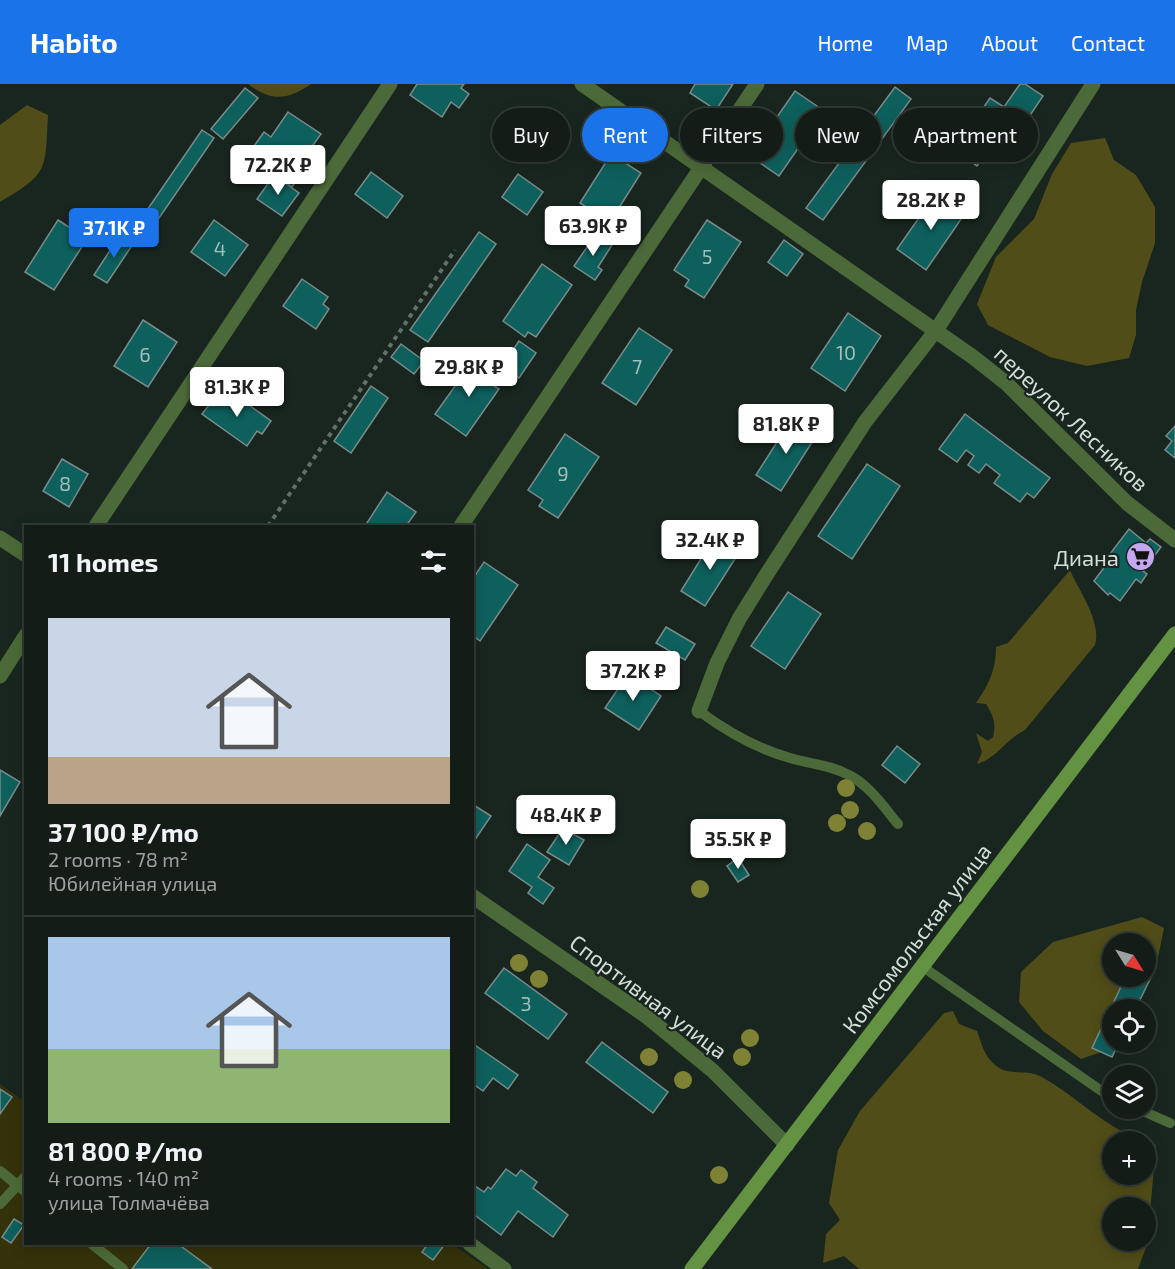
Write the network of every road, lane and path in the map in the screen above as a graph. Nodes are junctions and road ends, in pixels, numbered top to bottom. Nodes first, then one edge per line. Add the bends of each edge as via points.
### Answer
1 (390, 84) edge
2 (582, 84) edge
3 (757, 84) edge
4 (1093, 84) edge
5 (703, 166) junction
6 (455, 250) dead end
7 (937, 329) junction
8 (97, 525) edge
9 (269, 525) edge
10 (462, 525) edge
11 (0, 538) edge
12 (1175, 540) edge
13 (24, 554) edge
14 (1175, 634) edge
15 (24, 638) edge
16 (0, 676) edge
17 (699, 711) joint
18 (898, 824) dead end
19 (474, 897) edge
20 (923, 968) junction
21 (1102, 1091) edge
22 (1156, 1117) edge
23 (1170, 1123) dead end
24 (787, 1145) junction
25 (0, 1171) edge
26 (22, 1189) edge
27 (0, 1204) edge
28 (93, 1245) edge
29 (471, 1245) edge
30 (123, 1269) edge
31 (504, 1269) edge
32 (692, 1269) edge

1 - 8 street
2 - 5 street, переулок Лесников
3 - 5 street
4 - 7 street
5 - 7 street, переулок Лесников
5 - 10 street
6 - 9 path
7 - 12 street, переулок Лесников via 1006,383 1127,503
7 - 17 street via 865,422 744,610 717,663
11 - 13 street
14 - 20 main road, Комсомольская улица
15 - 16 street
17 - 18 lane via 760,747 848,774 876,797
19 - 24 street, Спортивная улица via 646,1016 713,1071
20 - 21 lane
20 - 24 main road, Комсомольская улица
22 - 23 lane
24 - 32 main road, Комсомольская улица
25 - 26 lane
26 - 27 lane
28 - 30 lane
29 - 31 street

